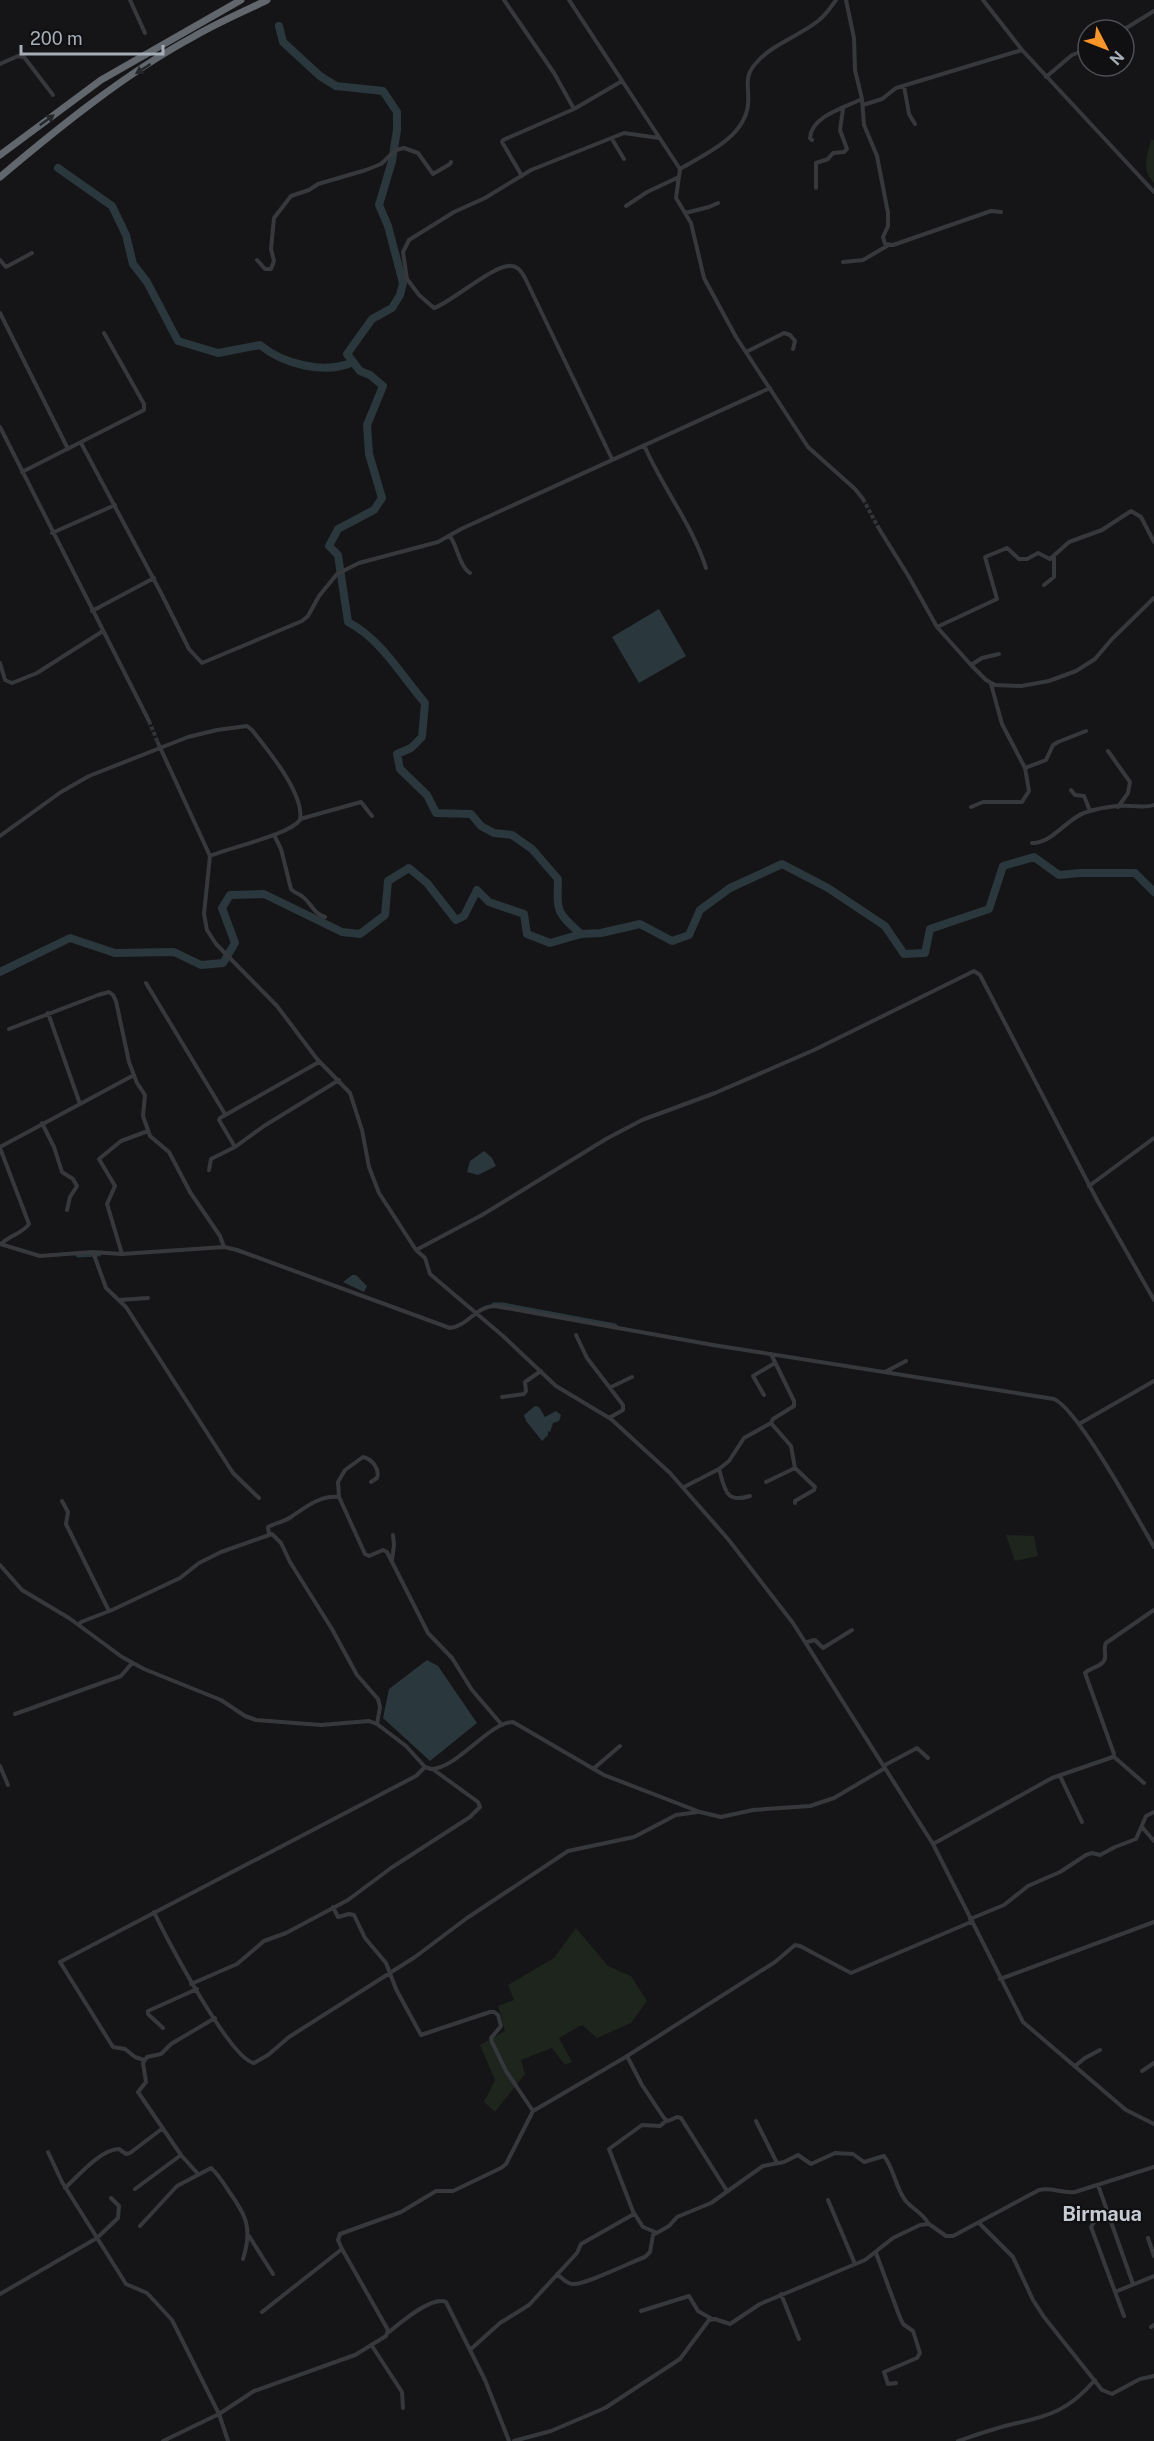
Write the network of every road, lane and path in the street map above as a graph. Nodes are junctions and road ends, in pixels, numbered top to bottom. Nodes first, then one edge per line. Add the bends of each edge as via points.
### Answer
1 (130, 0) edge
2 (241, 0) edge
3 (267, 0) edge
4 (504, 0) edge
5 (569, 0) edge
6 (836, 0) edge
7 (846, 0) edge
8 (983, 0) edge
9 (1154, 11) edge
10 (1136, 22) edge
11 (145, 33) dead end
12 (1022, 50) junction
13 (1076, 53) edge
14 (0, 64) edge
15 (1046, 76) junction
16 (622, 81) junction
17 (904, 86) junction
18 (53, 95) dead end
19 (862, 99) junction
20 (863, 105) junction
21 (574, 109) junction
22 (843, 109) junction
23 (915, 124) dead end
24 (659, 138) junction
25 (612, 139) junction
26 (812, 140) dead end
27 (0, 155) edge
28 (624, 159) dead end
29 (451, 162) dead end
30 (680, 169) junction
31 (522, 176) junction
32 (0, 177) edge
33 (679, 177) junction
34 (816, 188) dead end
35 (1154, 192) edge
36 (718, 203) dead end
37 (626, 206) dead end
38 (1002, 212) dead end
39 (685, 213) junction
40 (888, 246) junction
41 (32, 253) dead end
42 (0, 260) edge
43 (257, 260) dead end
44 (843, 262) dead end
45 (0, 313) edge
46 (104, 333) dead end
47 (793, 349) dead end
48 (746, 352) junction
49 (770, 388) junction
50 (0, 427) edge
51 (81, 443) junction
52 (644, 445) junction
53 (68, 449) junction
54 (612, 459) junction
55 (22, 472) junction
56 (863, 499) tunnel mouth
57 (115, 505) junction
58 (878, 527) tunnel mouth
59 (52, 533) junction
60 (450, 536) junction
61 (1154, 543) edge
62 (1054, 557) junction
63 (706, 568) dead end
64 (470, 573) dead end
65 (154, 578) junction
66 (1044, 585) dead end
67 (1154, 598) edge
68 (92, 611) junction
69 (937, 627) junction
70 (103, 631) junction
71 (999, 654) dead end
72 (0, 663) edge
73 (971, 665) junction
74 (991, 683) junction
75 (148, 721) tunnel mouth
76 (1086, 732) dead end
77 (158, 742) tunnel mouth
78 (160, 749) junction
79 (1107, 751) dead end
80 (1025, 768) junction
81 (1071, 790) dead end
82 (1154, 806) edge
83 (971, 807) dead end
84 (1119, 807) junction
85 (1090, 811) junction
86 (372, 816) dead end
87 (300, 819) junction
88 (274, 835) junction
89 (0, 836) edge
90 (1032, 843) dead end
91 (210, 856) junction
92 (325, 917) dead end
93 (146, 983) dead end
94 (48, 1013) junction
95 (9, 1029) dead end
96 (319, 1062) junction
97 (134, 1076) junction
98 (339, 1080) junction
99 (80, 1104) junction
100 (225, 1114) junction
101 (42, 1123) junction
102 (148, 1131) junction
103 (1154, 1138) edge
104 (0, 1147) edge
105 (235, 1147) junction
106 (209, 1170) dead end
107 (1089, 1186) junction
108 (67, 1210) dead end
109 (0, 1244) edge
110 (224, 1247) junction
111 (416, 1250) junction
112 (122, 1254) junction
113 (94, 1255) junction
114 (148, 1298) dead end
115 (118, 1300) junction
116 (1154, 1300) edge
117 (476, 1312) junction
118 (576, 1335) dead end
119 (773, 1358) junction
120 (906, 1361) dead end
121 (542, 1371) junction
122 (885, 1372) junction
123 (632, 1377) dead end
124 (1154, 1381) edge
125 (610, 1387) junction
126 (764, 1395) dead end
127 (502, 1397) dead end
128 (609, 1418) junction
129 (771, 1423) junction
130 (1079, 1424) junction
131 (795, 1468) junction
132 (719, 1469) junction
133 (371, 1482) dead end
134 (766, 1482) dead end
135 (684, 1487) junction
136 (750, 1496) dead end
137 (339, 1497) junction
138 (259, 1498) dead end
139 (62, 1501) dead end
140 (795, 1503) dead end
141 (269, 1534) junction
142 (393, 1534) dead end
143 (1154, 1547) edge
144 (392, 1560) junction
145 (0, 1565) edge
146 (1154, 1610) edge
147 (109, 1611) junction
148 (79, 1625) junction
149 (852, 1630) dead end
150 (807, 1642) junction
151 (130, 1664) junction
152 (15, 1714) dead end
153 (377, 1724) junction
154 (502, 1725) junction
155 (620, 1746) dead end
156 (1113, 1756) junction
157 (928, 1758) dead end
158 (0, 1766) edge
159 (885, 1766) junction
160 (425, 1767) junction
161 (592, 1769) junction
162 (434, 1770) junction
163 (1060, 1776) junction
164 (1144, 1783) dead end
165 (8, 1785) dead end
166 (700, 1812) junction
167 (1154, 1812) edge
168 (1082, 1822) dead end
169 (1142, 1827) junction
170 (1154, 1841) edge
171 (933, 1844) junction
172 (333, 1907) junction
173 (154, 1912) junction
174 (970, 1920) junction
175 (1154, 1922) edge
176 (391, 1972) junction
177 (1000, 1979) junction
178 (191, 1984) junction
179 (196, 1989) junction
180 (215, 2018) junction
181 (163, 2028) dead end
182 (1100, 2050) dead end
183 (627, 2056) junction
184 (144, 2060) junction
185 (1154, 2063) edge
186 (1075, 2066) junction
187 (1142, 2071) dead end
188 (533, 2111) junction
189 (667, 2120) junction
190 (756, 2121) dead end
191 (1154, 2124) edge
192 (163, 2128) junction
193 (48, 2152) dead end
194 (181, 2155) junction
195 (777, 2163) junction
196 (1154, 2167) edge
197 (198, 2174) junction
198 (1098, 2185) junction
199 (65, 2188) junction
200 (135, 2189) dead end
201 (727, 2191) junction
202 (111, 2198) dead end
203 (828, 2200) dead end
204 (634, 2213) junction
205 (1109, 2215) junction
206 (979, 2223) junction
207 (929, 2224) junction
208 (140, 2226) dead end
209 (656, 2232) junction
210 (248, 2234) junction
211 (97, 2238) junction
212 (1148, 2238) dead end
213 (342, 2249) junction
214 (875, 2252) junction
215 (1154, 2256) edge
216 (243, 2259) dead end
217 (855, 2264) junction
218 (273, 2274) dead end
219 (557, 2274) junction
220 (1154, 2276) edge
221 (1133, 2284) junction
222 (1115, 2292) junction
223 (0, 2294) edge
224 (781, 2294) junction
225 (641, 2311) dead end
226 (262, 2312) dead end
227 (1124, 2316) dead end
228 (712, 2319) junction
229 (388, 2332) junction
230 (799, 2339) dead end
231 (372, 2346) junction
232 (471, 2349) junction
233 (1154, 2376) edge
234 (1095, 2380) junction
235 (896, 2383) dead end
236 (403, 2408) dead end
237 (219, 2414) junction
238 (165, 2440) edge
239 (228, 2441) edge
240 (509, 2441) edge
241 (514, 2441) edge
242 (958, 2441) edge

1 - 11 street
27 -> 2 highway via 101,80
3 -> 32 highway via 192,37 122,83 48,136
4 - 21 street
5 - 16 street
6 - 30 street via 821,19 756,63 747,76 748,107 741,124 724,143
7 - 19 street
8 - 12 street
9 - 10 street
12 - 15 street
12 - 17 street
13 - 15 street
14 - 18 street via 24,57
15 - 35 street
16 - 21 street
16 - 24 street
17 - 20 street
17 - 23 street
19 - 20 street
19 - 22 street
20 - 40 street via 866,132 882,173 889,220 883,240
21 - 31 street via 502,141
22 - 26 street via 820,121 811,130
22 - 34 street via 840,130 847,149 816,163
24 - 25 street via 628,132
24 - 30 street
25 - 28 street
25 - 31 street
29 - 43 street via 433,174 418,153 404,148 381,164 291,196 274,218 271,269 265,269
30 - 33 street
31 - 54 street via 409,240 403,252 405,274 434,308 506,266 519,269
33 - 37 street
33 - 39 street via 676,198
36 - 39 street
38 - 40 street via 991,211
39 - 48 street via 704,278
40 - 44 street via 863,260
41 - 42 street via 6,267
45 - 53 street
46 - 51 street via 145,409
47 - 48 street via 795,341 784,333
48 - 49 street
49 - 52 street
49 - 56 street via 808,447
50 - 55 street
51 - 53 street
51 - 57 street
52 - 54 street
52 - 63 street via 653,468 699,546
53 - 55 street
54 - 60 street
55 - 59 street
57 - 59 street
57 - 65 street
58 - 69 street
59 - 68 street
60 - 64 street
60 - 65 street via 343,570 302,621 202,663 189,649
61 - 62 street via 1142,517 1128,512 1102,530 1069,542
62 - 66 street via 1054,577
62 - 69 street via 1035,553 1019,559 1006,548 988,554 985,559 997,599
65 - 68 street
67 - 74 street via 1095,659 1065,676 1012,687
68 - 70 street
69 - 73 street
70 - 72 street via 37,673 12,683 5,680
70 - 75 street
71 - 73 street
73 - 74 street
74 - 80 street via 1002,724
76 - 80 street via 1058,742 1046,760
77 - 78 street
78 - 87 street via 204,732 247,726 282,770 295,796
78 - 89 street via 89,776
78 - 91 street
79 - 84 street via 1130,782
80 - 83 street via 1029,791 1022,802 983,802
81 - 85 street via 1084,796
82 - 84 street
84 - 85 street
85 - 90 street via 1042,842
86 - 87 street via 362,802
87 - 88 street via 290,830
88 - 91 street
88 - 92 street via 291,890
91 - 96 street via 204,914 207,930 278,1006
93 - 100 street
94 - 95 street
94 - 97 street via 111,993
94 - 99 street
96 - 98 street
96 - 100 street
97 - 99 street
97 - 102 street via 145,1095 142,1111
98 - 105 street
98 - 111 street via 354,1101 379,1194
99 - 101 street
100 - 105 street via 219,1120
101 - 104 street
101 - 108 street via 62,1172 77,1186
102 - 110 street via 169,1152
102 - 112 street via 121,1141 99,1159 114,1182 107,1204
103 - 107 street
104 - 109 street via 29,1224
105 - 106 street via 211,1159
107 - 111 street via 981,975 974,970 814,1050 642,1120
107 - 116 street
109 - 113 street via 40,1256
110 - 112 street
110 - 117 street via 450,1328 459,1326
111 - 117 street via 425,1258 430,1274
112 - 113 street
113 - 115 street via 106,1288
114 - 115 street
115 - 138 street via 233,1473
117 - 119 street via 495,1306
117 - 121 street
118 - 125 street via 587,1358
119 - 122 street
119 - 126 street via 753,1376
119 - 129 street via 795,1404
120 - 122 street
121 - 127 street via 525,1382 524,1394
121 - 128 street via 564,1392
122 - 130 street via 1054,1399
123 - 125 street
124 - 130 street
125 - 128 street via 624,1408
128 - 135 street
129 - 131 street via 791,1446
129 - 132 street via 744,1438
130 - 143 street
131 - 134 street
131 - 140 street via 814,1487
132 - 135 street
132 - 136 street via 731,1498
133 - 137 street via 378,1476 375,1467 366,1458 360,1458 338,1478
135 - 150 street
137 - 141 street via 314,1501 268,1527
137 - 144 street via 365,1554 385,1550
139 - 147 street via 68,1516 66,1524
141 - 147 street via 198,1563 180,1578
141 - 153 street via 281,1543 357,1675 378,1699 381,1707
142 - 144 street
144 - 154 street via 428,1633 452,1658 472,1690
145 - 148 street via 22,1590
146 - 156 street via 1106,1643 1103,1662 1084,1674
147 - 148 street
148 - 151 street
149 - 150 street via 823,1648 815,1640
150 - 159 street
151 - 152 street via 121,1676
151 - 153 street via 221,1700 250,1719 321,1725 369,1721
153 - 160 street
154 - 161 street via 510,1721 519,1725
154 - 162 street
155 - 161 street
156 - 163 street
156 - 164 street
157 - 159 street via 916,1748
158 - 165 street
159 - 166 street via 834,1798 810,1806 753,1810 726,1817
159 - 171 street
160 - 162 street
160 - 173 street via 416,1776
161 - 166 street
162 - 172 street via 480,1807
163 - 168 street
163 - 171 street
166 - 176 street via 676,1815 634,1837 575,1848
167 - 169 street via 1146,1816
169 - 170 street
169 - 174 street via 1134,1841 1100,1855 1086,1855 1028,1886 1004,1905
171 - 174 street
172 - 176 street via 339,1917 353,1914 365,1938
172 - 178 street via 259,1944 237,1964
173 - 178 street
173 - 184 street via 60,1962 113,2047
174 - 177 street
174 - 183 street via 851,1972 795,1945 775,1962
175 - 177 street
176 - 180 street via 254,2063 246,2061
176 - 188 street via 423,2036 490,2012 498,2015 501,2026 492,2042
177 - 186 street via 1023,2022
178 - 179 street
179 - 180 street
179 - 181 street via 148,2011
180 - 184 street via 161,2054
182 - 186 street
183 - 188 street
183 - 189 street
184 - 192 street via 146,2082 138,2093
185 - 187 street
186 - 191 street via 1126,2110
188 - 213 street via 503,2166 453,2191 436,2191 401,2212 340,2235
189 - 201 street via 681,2118
189 - 204 street via 660,2126 642,2125 609,2149
190 - 195 street
192 - 194 street
192 - 199 street via 130,2153 112,2149
193 - 199 street
194 - 197 street
194 - 200 street
195 - 201 street via 759,2168
195 - 207 street via 798,2155 811,2164 833,2153 853,2154 864,2162 884,2156 903,2198
196 - 198 street
197 - 208 street via 177,2186
197 - 210 street via 211,2168 215,2171 244,2212
198 - 205 street
198 - 206 street via 1075,2192 1049,2189 1032,2193
199 - 211 street
201 - 209 street
202 - 211 street via 119,2206 118,2218
203 - 217 street
204 - 209 street via 643,2227
204 - 219 street via 581,2244
205 - 221 street
205 - 222 street via 1091,2226
206 - 207 street via 949,2236
206 - 234 street via 1012,2257 1044,2317
207 - 214 street via 893,2238
209 - 219 street via 645,2257 591,2281 572,2284
210 - 216 street
210 - 218 street
211 - 223 street
211 - 237 street via 126,2284 147,2293 172,2320
212 - 215 street
213 - 226 street
213 - 229 street
214 - 217 street
214 - 235 street via 903,2324 913,2331 920,2353 917,2358 884,2371 888,2384
217 - 224 street
219 - 232 street via 528,2305
220 - 221 street
221 - 222 street
222 - 227 street
224 - 228 street via 730,2324
224 - 230 street
225 - 228 street via 689,2296 698,2311
228 - 241 street via 680,2359 605,2408 551,2431
229 - 231 street
229 - 232 street via 413,2313 442,2300 451,2307
231 - 236 street via 402,2392
231 - 237 street via 254,2391
232 - 240 street
233 - 234 street via 1110,2394
234 - 242 street via 1078,2398 1042,2419
237 - 238 street
237 - 239 street

